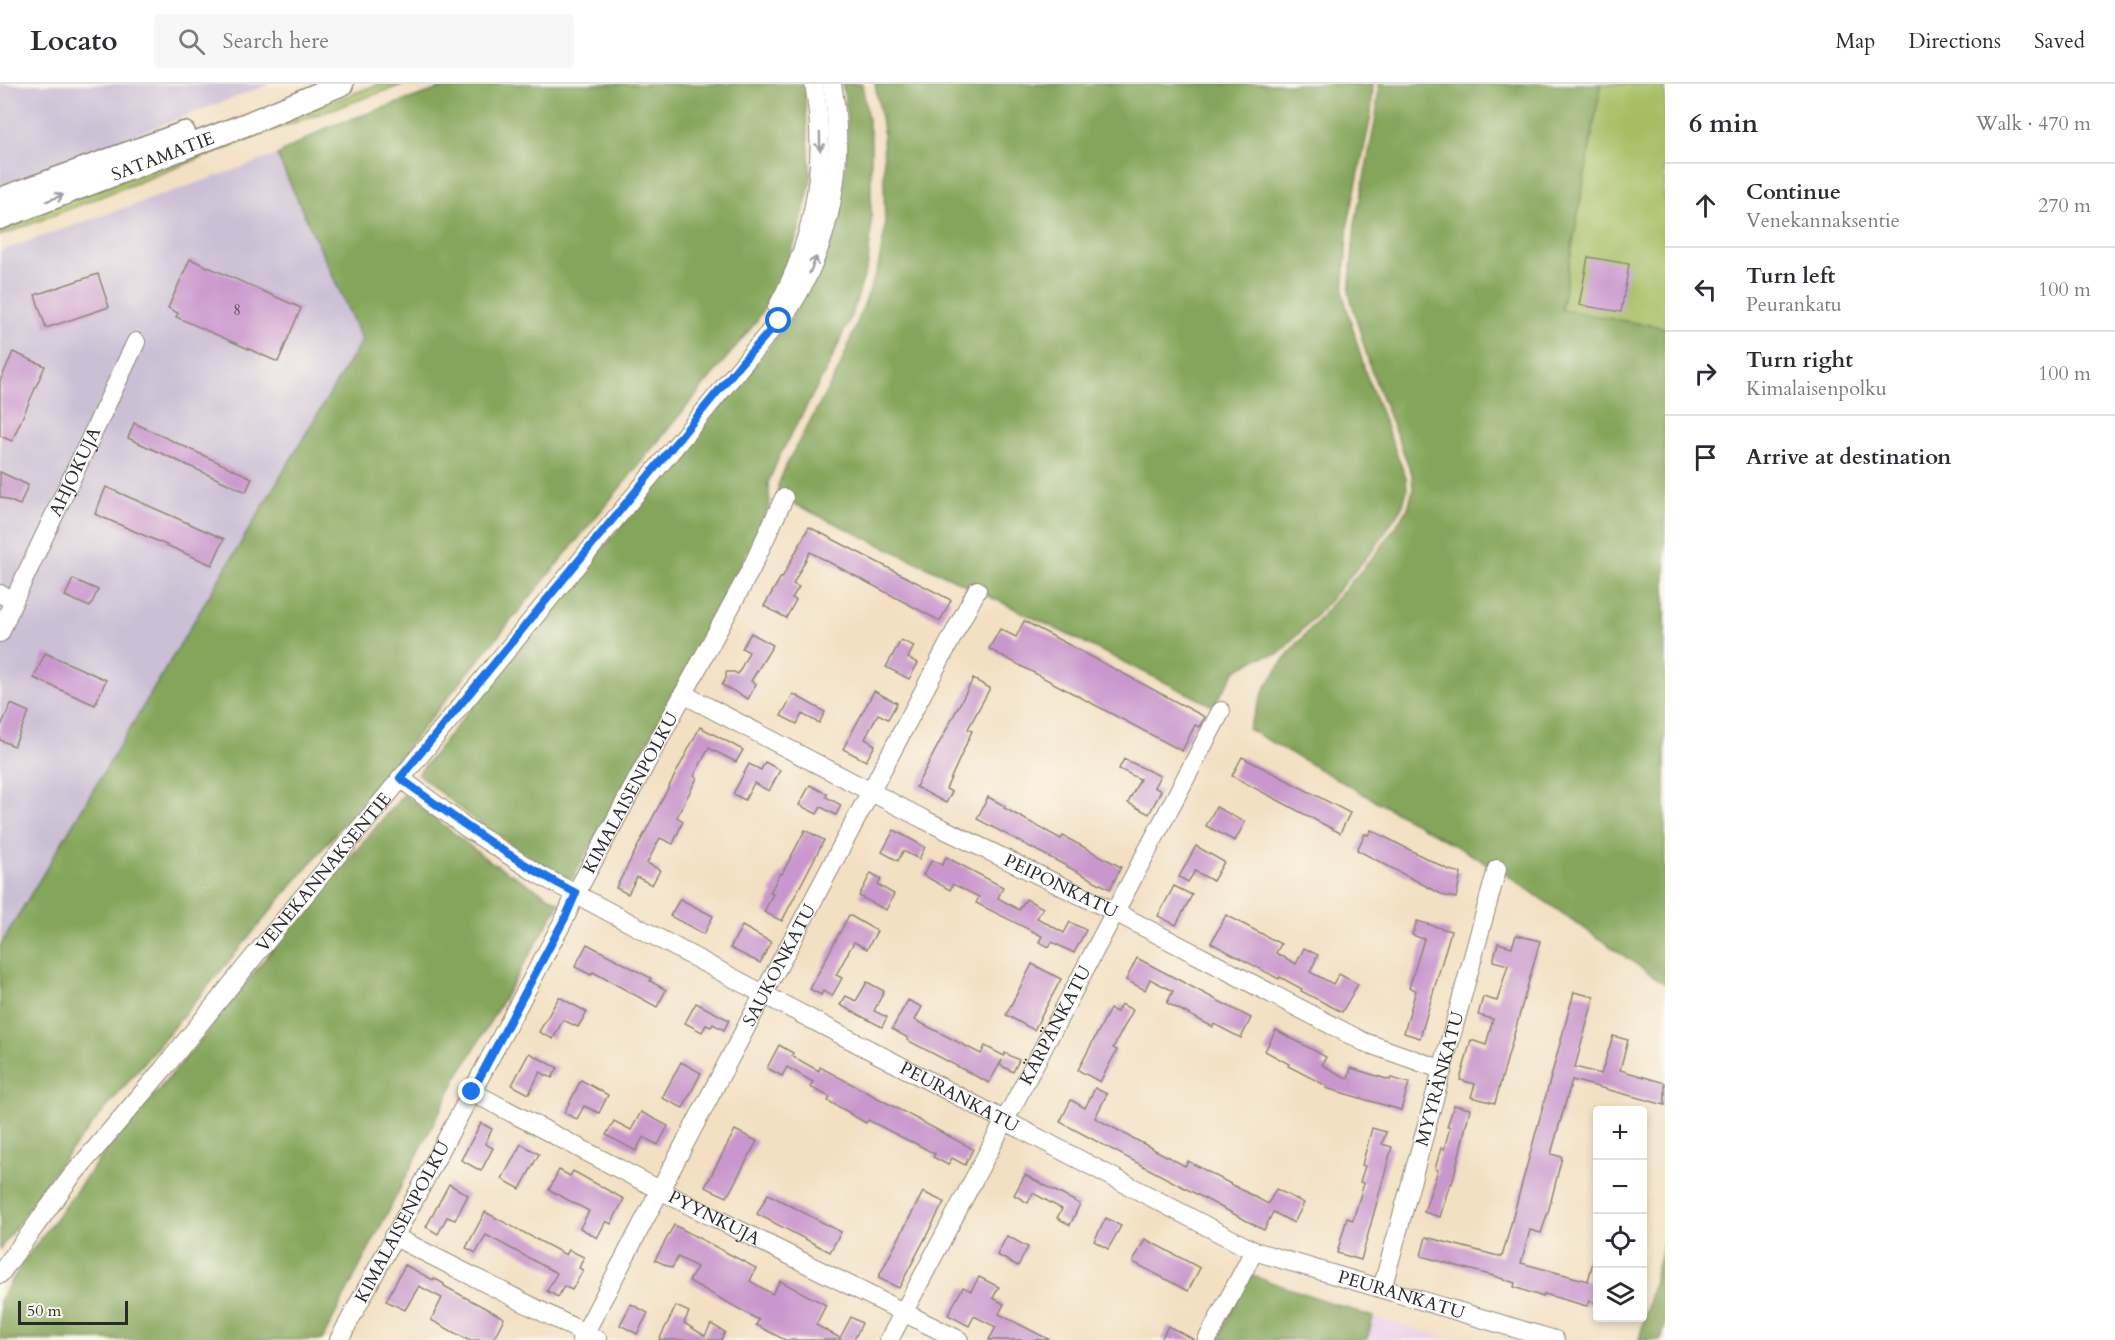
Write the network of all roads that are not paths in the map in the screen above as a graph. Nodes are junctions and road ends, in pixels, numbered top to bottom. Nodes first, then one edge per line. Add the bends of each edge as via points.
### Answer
1 (814, 84) edge
2 (832, 84) edge
3 (332, 87) edge
4 (0, 199) edge
5 (0, 218) edge
6 (136, 342) dead end
7 (742, 362) junction
8 (783, 498) dead end
9 (977, 590) dead end
10 (7, 597) edge
11 (0, 633) edge
12 (683, 694) junction
13 (1221, 711) dead end
14 (400, 778) junction
15 (871, 792) junction
16 (1497, 869) dead end
17 (576, 893) junction
18 (1115, 912) junction
19 (765, 996) junction
20 (1443, 1070) junction
21 (472, 1092) junction
22 (1005, 1121) junction
23 (660, 1190) junction
24 (393, 1236) junction
25 (1254, 1251) junction
26 (0, 1274) edge
27 (1382, 1289) junction
28 (904, 1312) junction
29 (588, 1338) edge
30 (339, 1340) edge
31 (889, 1340) edge
32 (959, 1340) edge
33 (1207, 1340) edge
34 (1555, 1340) edge

1 -> 7 street, VENEKANNAKSENTIE via 820,149 813,214 792,279
7 -> 2 street, VENEKANNAKSENTIE via 791,306 821,244 835,187
3 - 4 main road, SATAMATIE via 205,126
5 -> 3 main road, SATAMATIE via 247,124
6 - 10 street, AHJOKUJA
7 - 14 street, VENEKANNAKSENTIE
8 - 12 street, KIMALAISENPOLKU via 751,569
9 - 15 street, SAUKONKATU
10 - 11 street, AHJOKUJA
12 - 15 street, PEIPONKATU
12 - 17 street, KIMALAISENPOLKU
13 - 18 street, KÄRPÄNKATU
14 - 17 street, PEURANKATU via 466,828
14 - 26 street, VENEKANNAKSENTIE via 71,1177
15 - 18 street, PEIPONKATU
15 - 19 street, SAUKONKATU
16 - 20 street, MYYRÄNKATU
17 - 19 street, PEURANKATU
17 - 21 street, KIMALAISENPOLKU
18 - 20 street, PEIPONKATU via 1364,1042
18 - 22 street, KÄRPÄNKATU
19 - 22 street, PEURANKATU
19 - 23 street, SAUKONKATU
20 - 27 street, MYYRÄNKATU
21 - 23 street, PYYNKUJA
21 - 24 street, KIMALAISENPOLKU
22 - 25 street, PEURANKATU
22 - 28 street, KÄRPÄNKATU
23 - 28 street, PYYNKUJA
23 - 29 street, SAUKONKATU
24 - 29 street
24 - 30 street, KIMALAISENPOLKU
25 - 27 street, PEURANKATU
25 - 33 street
27 - 34 street, PEURANKATU
28 - 31 street, KÄRPÄNKATU
28 - 32 street, PYYNKUJA

